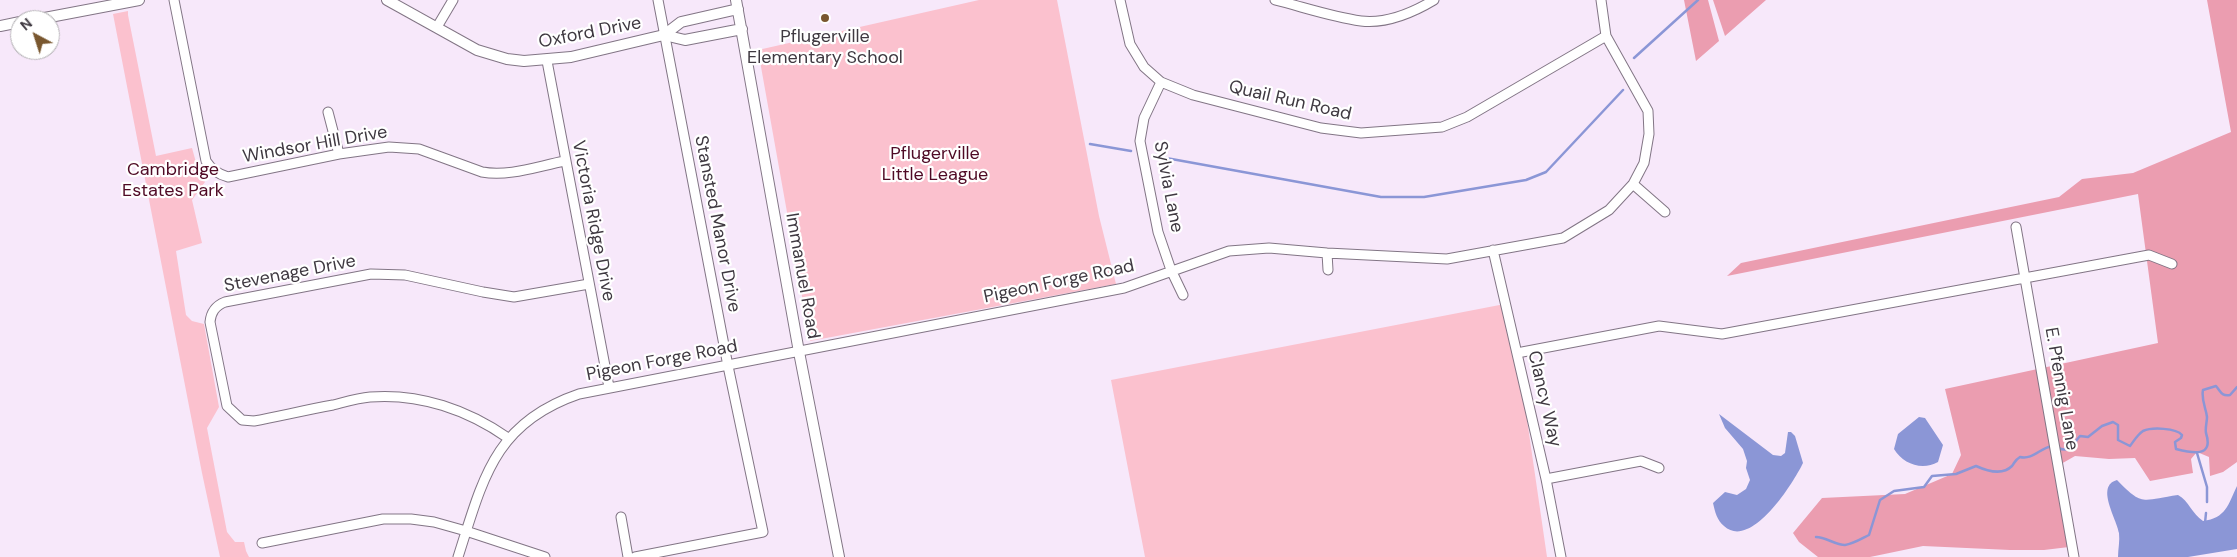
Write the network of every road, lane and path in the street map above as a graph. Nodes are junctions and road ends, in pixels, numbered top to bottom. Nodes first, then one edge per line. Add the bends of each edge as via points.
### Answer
1 (139, 0) edge
2 (174, 0) edge
3 (386, 0) edge
4 (453, 0) edge
5 (658, 0) edge
6 (1120, 0) edge
7 (1275, 0) edge
8 (1434, 0) edge
9 (1601, 0) edge
10 (737, 4) edge
11 (60, 15) edge
12 (437, 28) junction
13 (742, 29) junction
14 (664, 35) junction
15 (1606, 36) junction
16 (547, 60) junction
17 (1161, 82) junction
18 (328, 112) dead end
19 (338, 154) junction
20 (565, 161) junction
21 (1633, 184) junction
22 (1666, 212) dead end
23 (2016, 227) dead end
24 (1493, 250) junction
25 (1327, 253) junction
26 (2172, 264) dead end
27 (1171, 270) junction
28 (1328, 270) dead end
29 (2026, 278) junction
30 (589, 284) junction
31 (1183, 295) dead end
32 (799, 352) junction
33 (1516, 353) junction
34 (728, 366) junction
35 (610, 387) junction
36 (508, 438) junction
37 (1659, 468) dead end
38 (1546, 479) junction
39 (621, 516) dead end
40 (466, 531) junction
41 (262, 542) dead end
42 (458, 557) edge
43 (545, 557) edge
44 (628, 557) edge
45 (635, 557) edge
46 (839, 557) edge
47 (1562, 557) edge
48 (2074, 557) edge

1 - 11 street
2 - 19 street, Windsor Hill Drive via 206,161 212,169 228,177
3 - 12 street, Oxford Drive
4 - 12 street
5 - 14 street, Stansted Manor Drive
6 - 17 street, Quail Run Road via 1130,44 1144,67
7 - 8 street via 1362,21 1389,19 1417,10
9 - 15 street, Pigeon Forge Road
10 - 13 street, Immanuel Road
10 - 14 street via 681,22
12 - 16 street, Oxford Drive via 491,55 524,61
13 - 14 street via 685,40
13 - 32 street, Immanuel Road
14 - 16 street, Oxford Drive
14 - 34 street, Stansted Manor Drive
15 - 17 street, Quail Run Road via 1467,118 1442,127 1413,131 1360,133 1321,128 1193,95
15 - 21 street, Pigeon Forge Road via 1648,111 1649,134 1644,163
16 - 20 street, Victoria Ridge Drive
17 - 27 street, Sylvia Lane via 1144,118 1140,141 1158,232
18 - 19 street
19 - 20 street, Windsor Hill Drive via 389,147 419,149 493,174
20 - 30 street, Victoria Ridge Drive
21 - 22 street
21 - 24 street, Pigeon Forge Road via 1609,210 1562,238
23 - 29 street, E. Pfennig Lane
24 - 25 street, Pigeon Forge Road via 1447,259
24 - 33 street, Clancy Way
25 - 27 street, Pigeon Forge Road via 1269,248 1229,251
25 - 28 street
26 - 29 street via 2149,255
27 - 31 street, Sylvia Lane
27 - 32 street, Pigeon Forge Road via 1124,288
29 - 33 street via 1722,334 1659,326
29 - 48 street, E. Pfennig Lane
30 - 35 street, Victoria Ridge Drive
30 - 36 street, Stevenage Drive via 514,297 406,275 371,274 224,302 211,316 227,406 242,420 254,421 370,397 400,399 457,410 486,423
32 - 34 street, Pigeon Forge Road
32 - 46 street, Immanuel Road
33 - 38 street, Clancy Way
34 - 35 street, Pigeon Forge Road
34 - 45 street, Stansted Manor Drive via 762,532
35 - 36 street, Pigeon Forge Road via 555,402
36 - 40 street, Pigeon Forge Road via 486,476
37 - 38 street via 1642,461
38 - 47 street, Clancy Way
39 - 44 street
40 - 41 street via 434,522 383,519
40 - 42 street, Pigeon Forge Road
40 - 43 street

